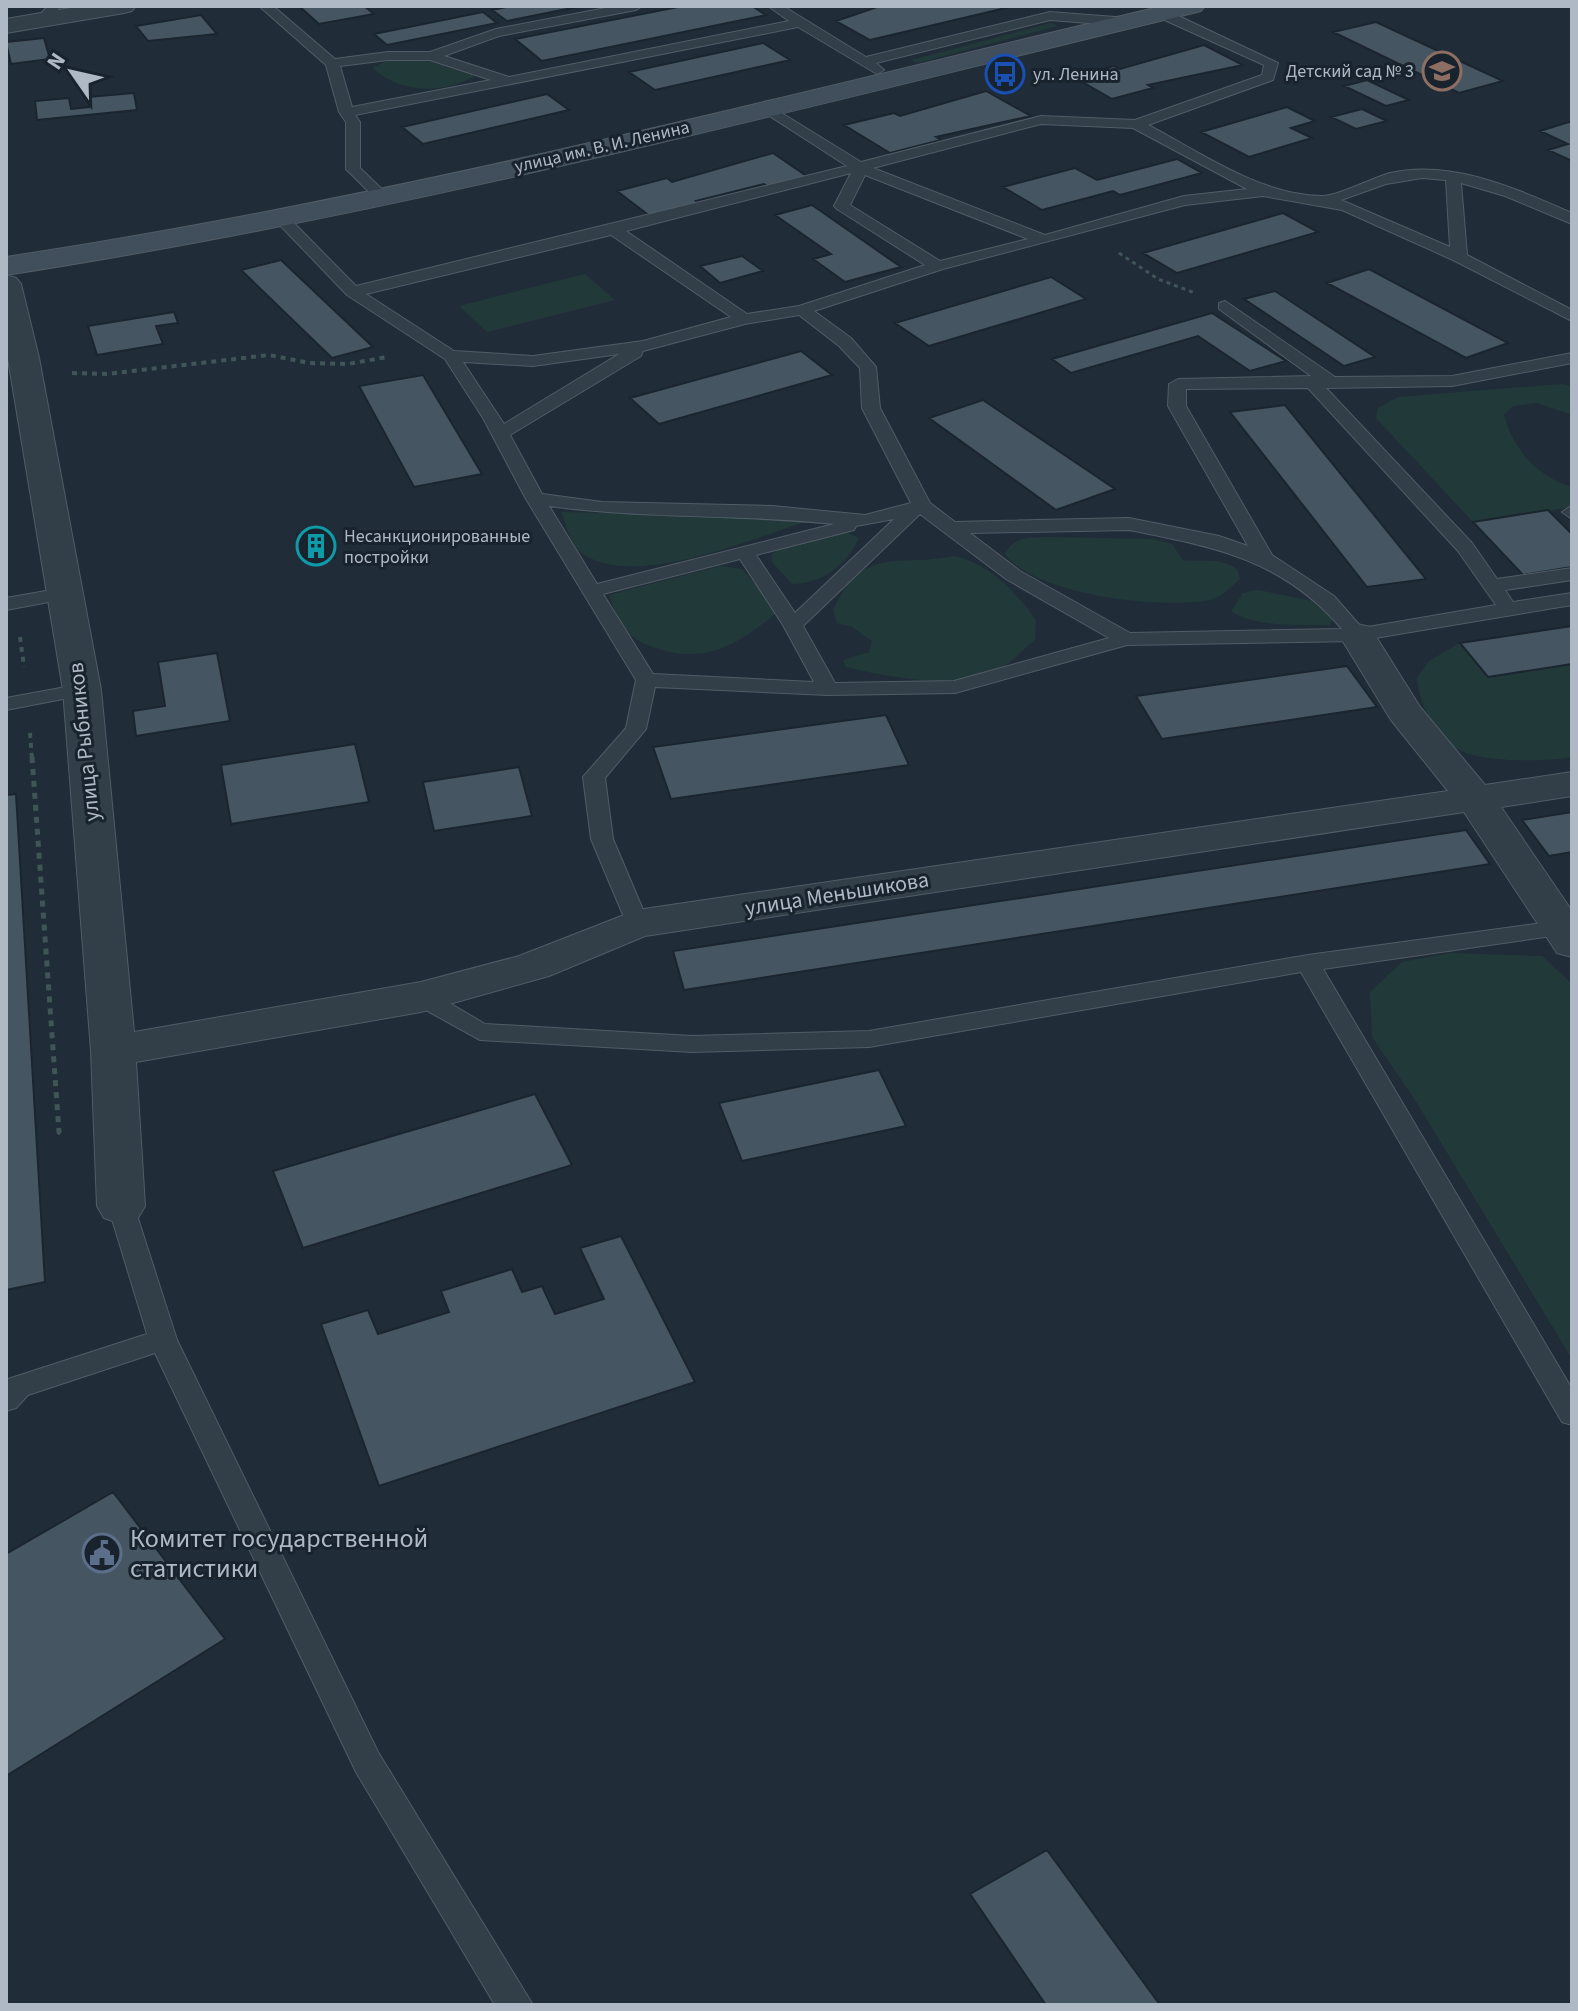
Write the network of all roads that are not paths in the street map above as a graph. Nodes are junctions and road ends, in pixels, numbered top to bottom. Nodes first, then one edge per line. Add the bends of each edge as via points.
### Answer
1 (124, 6) edge
2 (265, 6) edge
3 (636, 6) edge
4 (798, 6) edge
5 (1193, 6) edge
6 (776, 8) edge
7 (49, 13) edge
8 (1163, 14) junction
9 (1128, 22) junction
10 (798, 23) junction
11 (6, 26) edge
12 (431, 56) junction
13 (864, 62) junction
14 (332, 63) junction
15 (892, 78) junction
16 (508, 81) junction
17 (767, 108) junction
18 (346, 112) junction
19 (1136, 124) junction
20 (861, 168) junction
21 (1453, 177) junction
22 (1263, 192) junction
23 (384, 199) junction
24 (1323, 202) junction
25 (1572, 219) edge
26 (283, 220) junction
27 (614, 230) junction
28 (1044, 240) junction
29 (1459, 257) junction
30 (6, 266) edge
31 (938, 266) junction
32 (6, 284) edge
33 (353, 292) junction
34 (1225, 306) road end
35 (802, 310) junction
36 (1572, 316) edge
37 (744, 319) junction
38 (644, 346) junction
39 (444, 353) junction
40 (1572, 358) edge
41 (19, 366) edge
42 (1320, 381) junction
43 (500, 434) junction
44 (535, 499) junction
45 (919, 507) junction
46 (865, 521) junction
47 (951, 528) junction
48 (745, 552) junction
49 (1265, 559) junction
50 (1572, 574) edge
51 (1492, 586) junction
52 (592, 591) junction
53 (63, 594) junction
54 (1572, 599) edge
55 (11, 603) edge
56 (1508, 609) junction
57 (793, 625) junction
58 (1357, 635) junction
59 (1126, 639) junction
60 (646, 680) junction
61 (828, 689) junction
62 (82, 690) junction
63 (6, 704) edge
64 (1572, 784) edge
65 (1474, 797) junction
66 (637, 924) junction
67 (1568, 932) edge
68 (1308, 963) junction
69 (421, 997) junction
70 (113, 1051) junction
71 (120, 1190) joint
72 (163, 1340) junction
73 (6, 1400) edge
74 (1572, 1414) edge
75 (515, 2005) edge

1 - 7 street
2 - 14 lane
3 - 12 lane via 496,33
4 - 6 lane
5 - 8 main road, улица им. В. И. Ленина
6 - 10 lane
7 - 11 street
8 - 9 main road, улица им. В. И. Ленина
8 - 19 lane via 1271,63 1268,77
9 - 13 lane via 1050,16
9 - 15 main road, улица им. В. И. Ленина
10 - 13 lane
10 - 16 lane
12 - 14 lane
12 - 16 lane
13 - 15 lane
14 - 18 lane
15 - 17 main road, улица им. В. И. Ленина
16 - 18 lane
17 - 20 lane
17 - 23 main road, улица им. В. И. Ленина
18 - 23 lane via 353,122 353,169
19 - 20 lane via 1041,120
19 - 22 lane
20 - 27 lane
20 - 28 lane
20 - 31 lane via 842,206
21 - 24 lane via 1399,176
21 - 25 lane via 1508,191
21 - 29 lane
22 - 24 lane
22 - 28 lane via 1184,201
23 - 26 main road, улица им. В. И. Ленина
24 - 29 lane via 1346,206
26 - 30 main road, улица им. В. И. Ленина
26 - 33 lane
27 - 33 lane
27 - 37 lane
28 - 31 lane
29 - 36 lane
31 - 35 lane
32 - 41 street, улица Рыбников
33 - 39 lane
34 - 42 lane
35 - 37 lane
35 - 45 lane via 868,367 871,408
37 - 38 lane
38 - 39 lane via 533,361
38 - 43 lane
39 - 43 lane
40 - 42 lane via 1452,381
41 - 53 street, улица Рыбников
42 - 49 lane via 1178,384 1177,406
42 - 51 lane via 1465,547
43 - 44 lane
44 - 46 lane via 602,508 772,512
44 - 52 lane
45 - 46 lane
45 - 47 lane
45 - 57 lane
46 - 48 lane
47 - 49 lane via 1129,524 1219,542
47 - 59 lane via 1013,575
48 - 52 lane
48 - 57 lane
49 - 58 lane via 1327,600
50 - 51 lane
51 - 56 lane
52 - 60 lane
53 - 55 lane
53 - 62 street, улица Рыбников
54 - 56 lane
56 - 58 lane
57 - 61 lane
58 - 59 lane
58 - 65 street via 1404,712
59 - 61 lane via 955,687
60 - 61 lane
60 - 66 lane via 636,729 594,777 602,839
62 - 63 lane
62 - 70 street, улица Рыбников
64 - 65 street, улица Меньшикова
65 - 66 street, улица Меньшикова
65 - 67 street
66 - 69 street, улица Меньшикова via 534,966
67 - 68 lane
68 - 69 lane via 869,1039 692,1044 480,1032
68 - 74 lane
69 - 70 street, улица Меньшикова
70 - 71 street, улица Рыбников
71 - 72 lane
72 - 73 lane via 18,1387
72 - 75 lane via 367,1762

